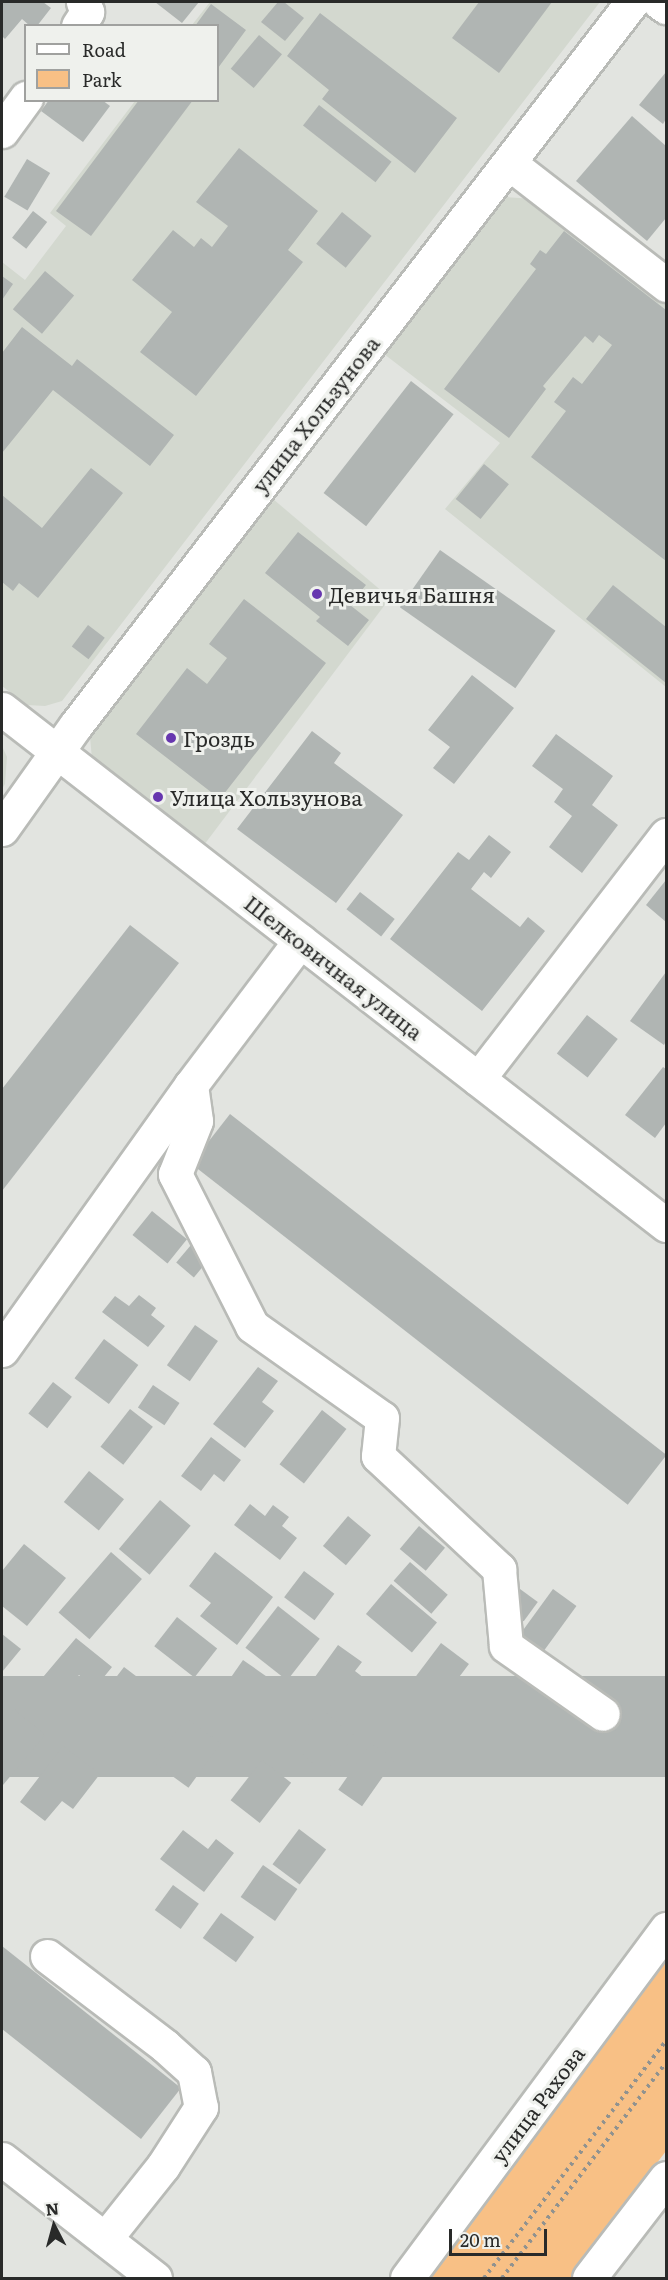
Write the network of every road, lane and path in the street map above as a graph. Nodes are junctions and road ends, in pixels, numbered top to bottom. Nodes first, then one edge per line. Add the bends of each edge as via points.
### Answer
1 (632, 2) edge
2 (659, 2) edge
3 (666, 7) edge
4 (508, 163) junction
5 (666, 285) edge
6 (2, 709) edge
7 (56, 752) junction
8 (2, 829) edge
9 (666, 835) edge
10 (300, 941) junction
11 (478, 1079) junction
12 (191, 1085) junction
13 (660, 1209) edge
14 (2, 1350) edge
15 (603, 1714) dead end
16 (666, 1929) edge
17 (47, 1956) dead end
18 (666, 2041) edge
19 (666, 2063) edge
20 (2, 2159) edge
21 (666, 2178) edge
22 (105, 2239) junction
23 (155, 2278) edge
24 (406, 2278) edge
25 (484, 2278) edge
26 (502, 2278) edge
27 (589, 2278) edge

1 - 4 street, улица Хользунова
2 - 3 street
4 - 5 street
4 - 7 street, улица Хользунова
6 - 7 street, Шелковичная улица
7 - 8 street, улица Хользунова
7 - 10 street, Шелковичная улица
9 - 11 street
10 - 11 street, Шелковичная улица
10 - 12 street
11 - 13 street, Шелковичная улица
12 - 14 street
12 - 15 street via 196,1122 175,1174 252,1326 382,1418 378,1456 499,1569 506,1646
16 - 24 street, улица Рахова
17 - 22 street via 194,2072 201,2107 163,2166
18 - 25 path
19 - 26 path
20 - 22 street
21 - 27 street
22 - 23 street

